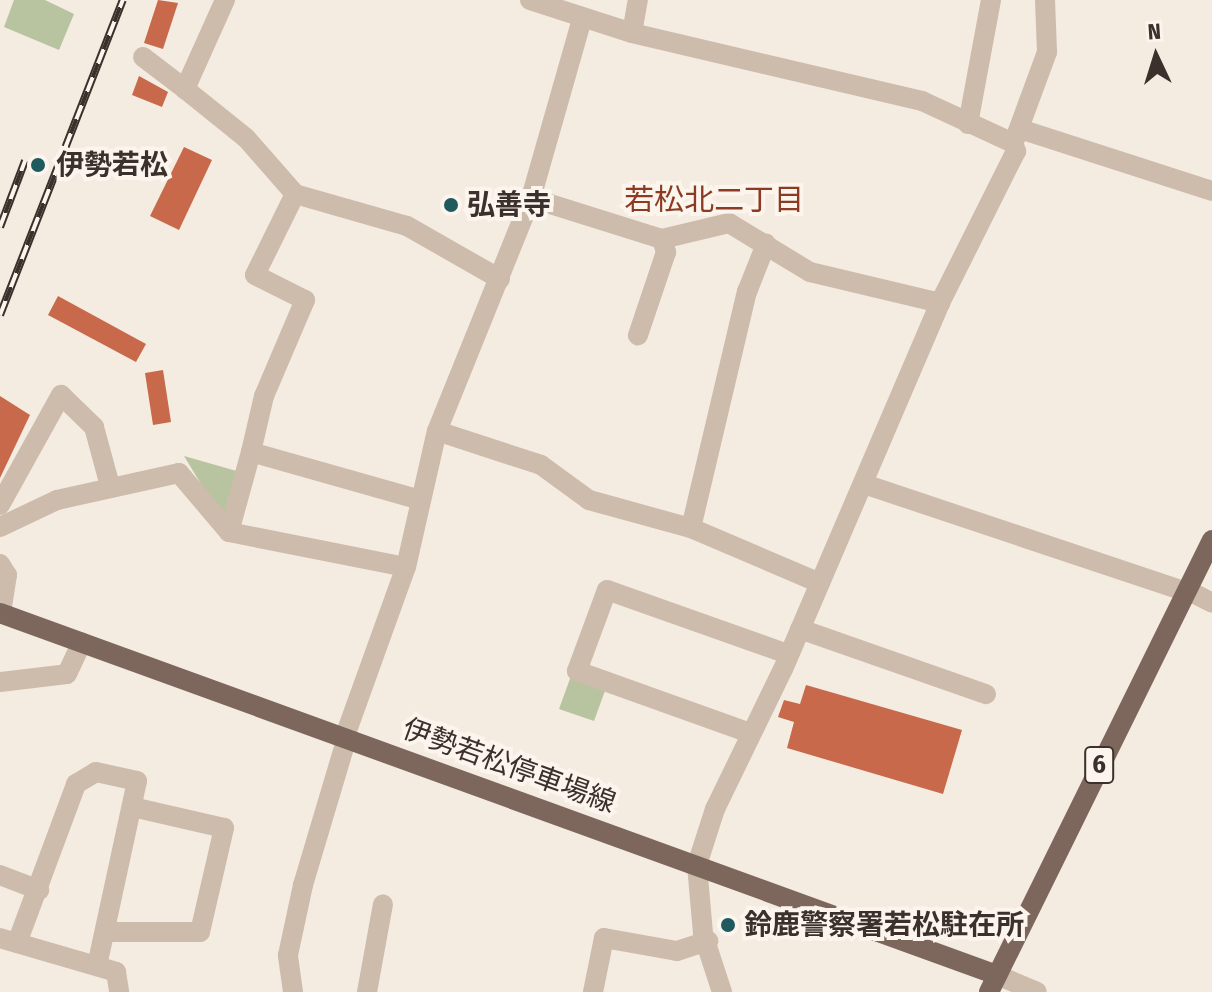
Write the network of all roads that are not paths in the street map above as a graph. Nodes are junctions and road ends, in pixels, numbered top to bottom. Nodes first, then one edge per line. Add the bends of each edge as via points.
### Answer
1 (225, 0) edge
2 (530, 0) edge
3 (638, 0) edge
4 (991, 0) edge
5 (1045, 0) edge
6 (576, 12) edge
7 (632, 33) junction
8 (143, 57) dead end
9 (185, 89) junction
10 (968, 124) junction
11 (1016, 136) junction
12 (1212, 191) edge
13 (295, 194) junction
14 (531, 198) junction
15 (662, 239) junction
16 (766, 244) junction
17 (500, 279) junction
18 (940, 303) junction
19 (638, 335) dead end
20 (437, 431) junction
21 (251, 452) junction
22 (864, 484) junction
23 (110, 486) junction
24 (417, 499) junction
25 (0, 505) edge
26 (0, 527) edge
27 (691, 528) junction
28 (229, 532) junction
29 (1212, 540) edge
30 (0, 564) edge
31 (406, 567) junction
32 (820, 583) junction
33 (1187, 591) junction
34 (1212, 603) edge
35 (1, 613) edge
36 (800, 629) junction
37 (82, 642) junction
38 (788, 654) junction
39 (0, 682) edge
40 (986, 694) dead end
41 (750, 733) junction
42 (346, 736) junction
43 (132, 807) junction
44 (697, 865) junction
45 (0, 875) edge
46 (39, 890) junction
47 (383, 904) dead end
48 (105, 932) junction
49 (9, 940) edge
50 (708, 941) junction
51 (97, 966) junction
52 (993, 983) edge
53 (119, 992) edge
54 (293, 992) edge
55 (367, 992) edge
56 (593, 992) edge
57 (722, 992) edge
58 (1037, 992) edge

1 - 9 street
2 - 6 street
3 - 7 street
4 - 10 street
5 - 11 street via 1047,52
6 - 7 street
6 - 14 street
7 - 10 street via 922,101
8 - 9 street
9 - 13 street via 246,138
10 - 11 street
11 - 12 street
11 - 18 street via 1016,151
13 - 17 street via 407,226
13 - 21 street via 255,275 305,300 264,396
14 - 15 street
14 - 17 street
15 - 16 street via 729,223
15 - 19 street via 666,252
16 - 18 street via 810,272
16 - 27 street via 747,292
17 - 20 street
18 - 22 street
20 - 24 street
20 - 27 street via 541,465 589,500
21 - 24 street
21 - 28 street
22 - 32 street
22 - 33 street
23 - 25 street via 94,427 61,395
23 - 26 street
23 - 28 street via 179,473
24 - 31 street
27 - 32 street
28 - 31 street
29 - 33 main road, 6
30 - 35 street via 7,575
31 - 42 street
32 - 36 street
33 - 34 street
33 - 52 main road, 6
35 - 37 main road, 伊勢若松停車場線
36 - 38 street
36 - 40 street
37 - 39 street via 67,674
37 - 42 main road, 伊勢若松停車場線
38 - 41 street
38 - 41 street via 607,590 577,671
41 - 44 street
42 - 44 main road, 伊勢若松停車場線
42 - 54 street via 288,955
43 - 46 street via 137,781 96,772 76,784
43 - 48 street
43 - 48 street via 224,828 200,932
44 - 50 street
44 - 52 main road, 伊勢若松停車場線
45 - 46 street
46 - 49 street
47 - 55 street
48 - 51 street
49 - 51 street
50 - 56 street via 677,951 604,938
50 - 57 street
51 - 53 street via 116,972
52 - 58 street

